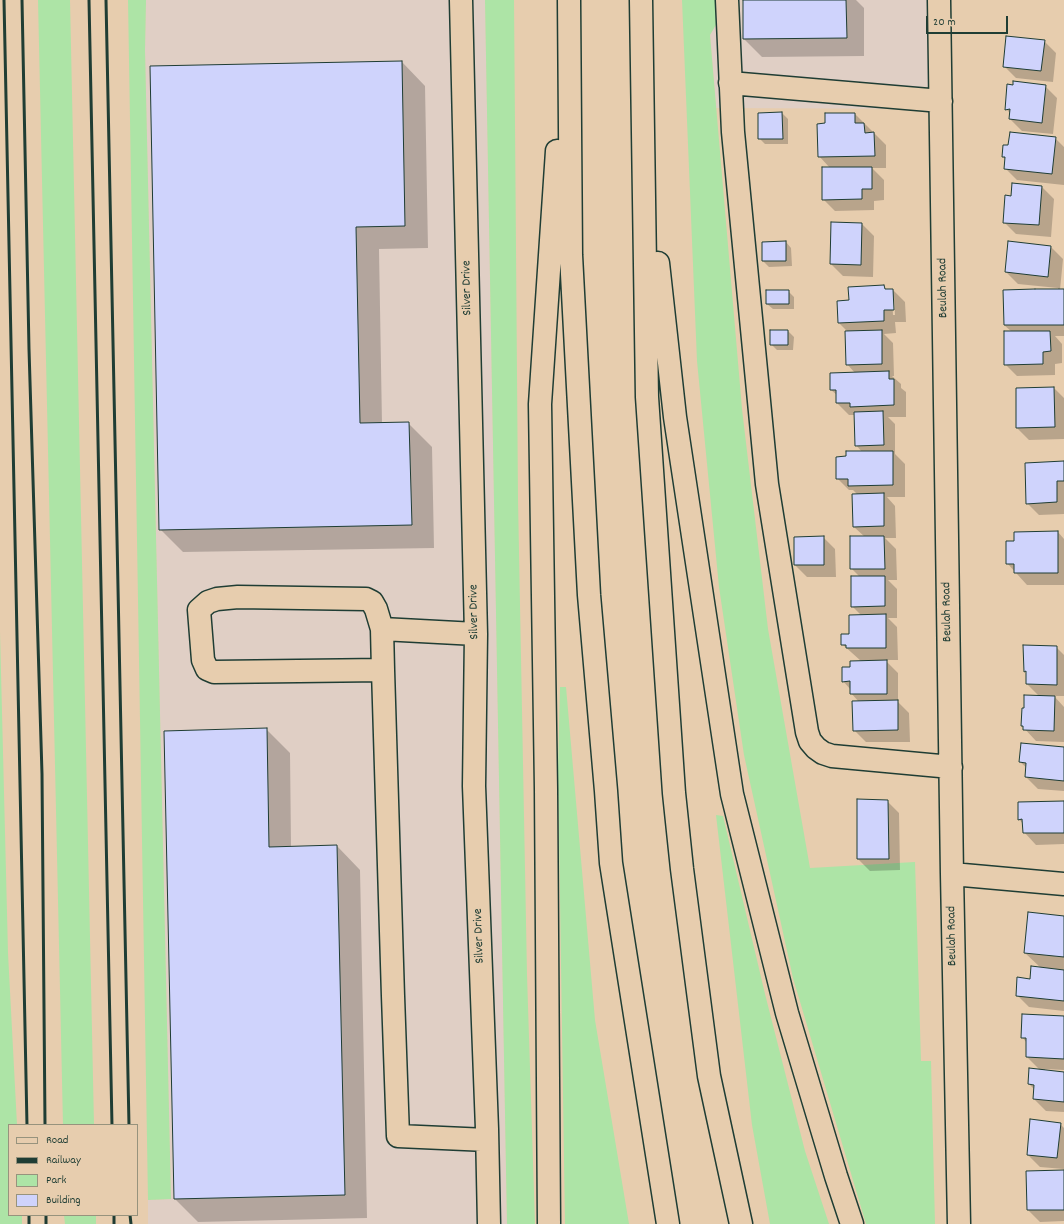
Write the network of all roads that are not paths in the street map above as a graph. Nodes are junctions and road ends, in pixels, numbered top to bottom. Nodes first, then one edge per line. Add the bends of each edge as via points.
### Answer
1 (461, 0) edge
2 (568, 0) edge
3 (642, 0) edge
4 (727, 0) edge
5 (939, 0) edge
6 (730, 83) junction
7 (941, 101) junction
8 (643, 141) junction
9 (382, 629) junction
10 (476, 634) junction
11 (383, 670) junction
12 (951, 767) junction
13 (952, 874) junction
14 (1064, 884) edge
15 (487, 1140) junction
16 (489, 1224) edge
17 (549, 1224) edge
18 (668, 1224) edge
19 (741, 1224) edge
20 (852, 1224) edge
21 (959, 1224) edge

1 - 10 main road, Silver Drive
2 - 17 main road via 540,404
2 - 18 main road via 571,256 589,595 610,863
3 - 8 main road
4 - 6 main road
5 - 7 main road, Beulah Road
6 - 7 main road
6 - 12 main road via 767,484 807,732 816,748 832,756
7 - 12 main road, Beulah Road
8 - 19 main road via 647,397 674,794 709,1076
8 - 20 main road via 675,417 732,794 787,1013
9 - 10 main road
9 - 11 main road
9 - 11 main road via 376,609 372,602 366,599 238,597 217,599 208,602 199,610 202,660 207,669 214,672
10 - 15 main road, Silver Drive via 474,786
11 - 15 main road via 398,1136
12 - 13 main road, Beulah Road
13 - 14 main road
13 - 21 main road, Beulah Road
15 - 16 main road, Silver Drive

